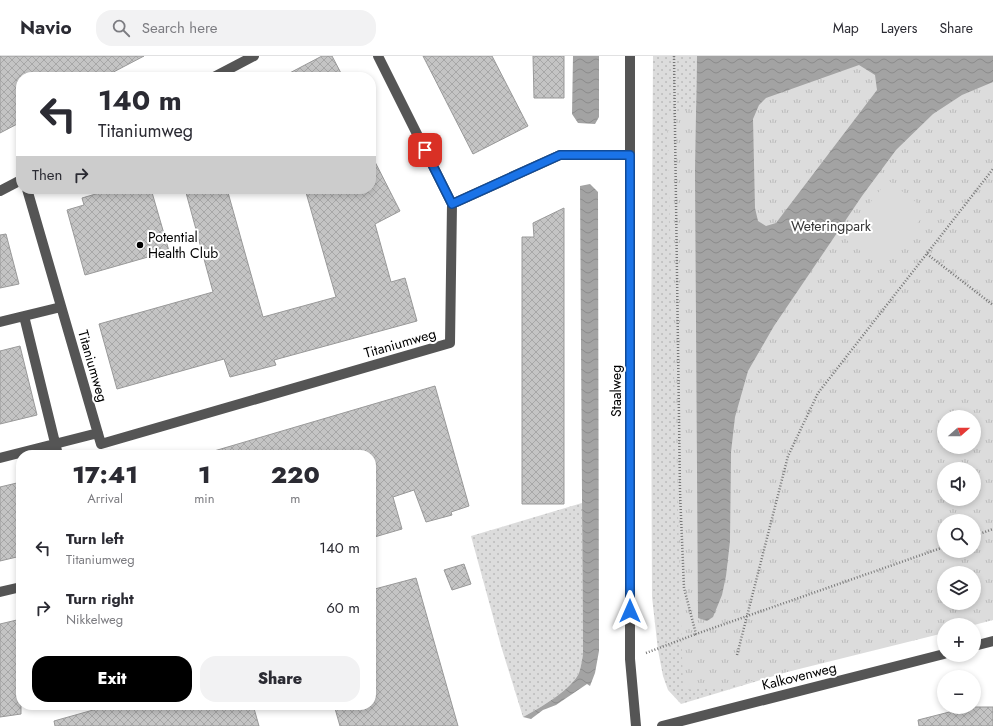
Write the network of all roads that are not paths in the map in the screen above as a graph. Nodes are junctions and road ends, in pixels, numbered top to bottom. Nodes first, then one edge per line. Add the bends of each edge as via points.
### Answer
1 (378, 56) edge
2 (630, 56) edge
3 (249, 57) edge
4 (223, 72) edge
5 (630, 155) junction
6 (16, 183) edge
7 (0, 191) edge
8 (28, 194) edge
9 (452, 204) junction
10 (61, 307) junction
11 (24, 316) junction
12 (0, 322) edge
13 (98, 433) junction
14 (56, 444) junction
15 (32, 450) edge
16 (57, 450) edge
17 (16, 454) edge
18 (0, 458) edge
19 (16, 588) edge
20 (0, 592) edge
21 (993, 641) edge
22 (981, 644) edge
23 (937, 656) edge
24 (636, 726) edge
25 (662, 726) edge

1 - 9 street
2 - 5 street, Staalweg
3 - 4 street
5 - 9 street via 560,155
5 - 24 street, Staalweg via 630,659
6 - 7 street
8 - 10 street, Titaniumweg
9 - 13 street, Titaniumweg via 450,343 101,444
10 - 11 street
10 - 13 street, Titaniumweg
11 - 12 street
11 - 14 street
13 - 14 street
14 - 15 street
14 - 16 street
17 - 18 street
19 - 20 street
21 - 22 street
23 - 25 street, Kalkovenweg

